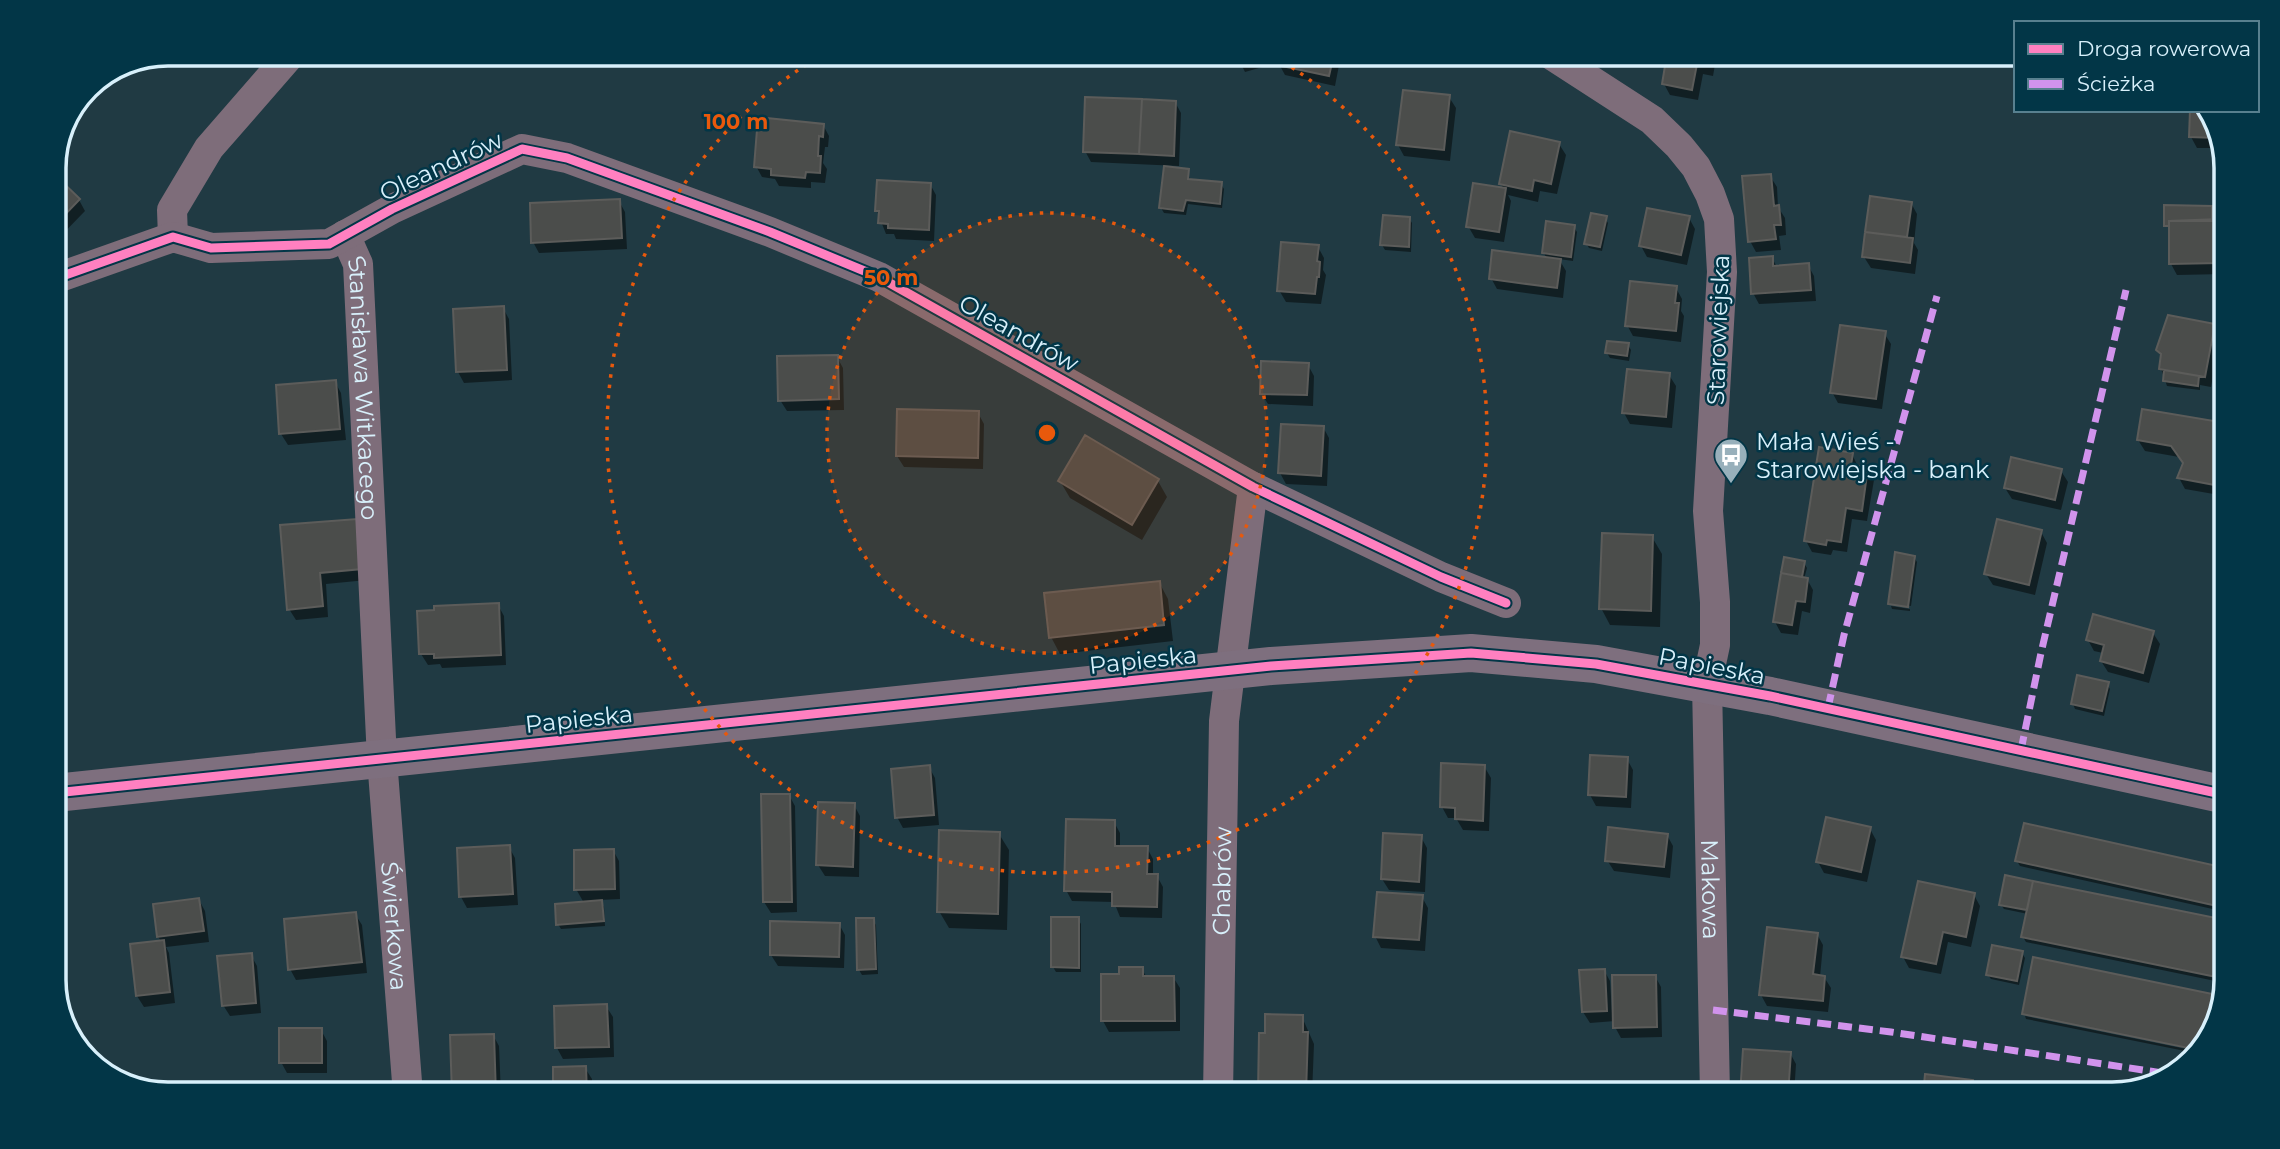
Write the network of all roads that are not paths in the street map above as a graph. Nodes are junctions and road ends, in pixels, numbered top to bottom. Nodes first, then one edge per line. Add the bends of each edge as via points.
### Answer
1 (281, 66) edge
2 (1568, 66) edge
3 (345, 235) junction
4 (173, 237) junction
5 (67, 274) edge
6 (1253, 487) junction
7 (1506, 603) dead end
8 (1232, 670) junction
9 (1707, 683) junction
10 (382, 759) junction
11 (67, 792) edge
12 (2214, 792) edge
13 (407, 1082) edge
14 (1218, 1082) edge
15 (1715, 1082) edge

1 - 4 street via 209,148 172,210
2 - 9 street, Starowiejska via 1651,120 1679,146 1696,167 1719,219 1722,272 1708,511 1715,645
3 - 4 street, Stanisława Witkacego via 329,244 211,248
3 - 6 street, Oleandrów via 522,149 567,158 879,277
3 - 10 street, Stanisława Witkacego via 358,264
4 - 5 street
6 - 7 street, Oleandrów
6 - 8 street
8 - 9 street, Papieska via 1471,653 1595,664
8 - 10 street, Papieska
8 - 14 street, Chabrów via 1224,721
9 - 12 street, Papieska
9 - 15 street, Makowa
10 - 11 street, Papieska
10 - 13 street, Świerkowa

